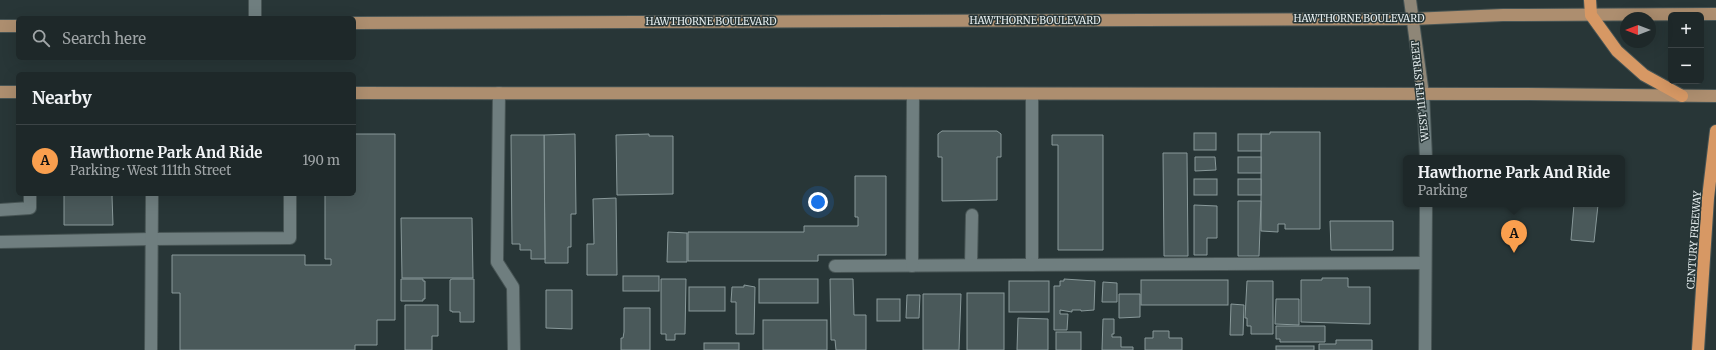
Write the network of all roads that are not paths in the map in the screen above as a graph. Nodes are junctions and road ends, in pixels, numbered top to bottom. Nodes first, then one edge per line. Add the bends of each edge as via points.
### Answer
1 (255, 0) edge
2 (1410, 0) edge
3 (1590, 0) edge
4 (1716, 14) edge
5 (1591, 15) junction
6 (255, 16) edge
7 (1412, 19) junction
8 (356, 23) edge
9 (0, 26) edge
10 (16, 26) edge
11 (0, 92) edge
12 (16, 92) edge
13 (356, 93) edge
14 (499, 93) junction
15 (913, 94) junction
16 (1032, 94) junction
17 (1423, 94) junction
18 (1682, 96) junction
19 (1716, 96) edge
20 (1716, 131) edge
21 (1426, 155) edge
22 (30, 196) edge
23 (152, 196) edge
24 (290, 196) edge
25 (1426, 207) edge
26 (0, 210) edge
27 (972, 215) dead end
28 (152, 239) junction
29 (0, 242) edge
30 (1426, 263) junction
31 (971, 265) junction
32 (1032, 265) junction
33 (835, 266) dead end
34 (912, 266) junction
35 (151, 350) edge
36 (514, 350) edge
37 (1425, 350) edge
38 (1698, 350) edge

1 - 6 street
2 - 7 street, WEST 111TH STREET
3 - 5 highway
4 - 5 main road, HAWTHORNE BOULEVARD
5 - 7 main road, HAWTHORNE BOULEVARD
5 - 18 highway via 1616,51 1644,75
7 - 8 main road, HAWTHORNE BOULEVARD
7 - 17 street, WEST 111TH STREET
9 - 10 main road
11 - 12 main road
13 - 14 main road
14 - 15 main road
14 - 36 street via 497,262 513,287
15 - 16 main road
15 - 34 street
16 - 17 main road
16 - 32 street
17 - 18 main road
17 - 21 street, WEST 111TH STREET
18 - 19 main road
20 - 38 highway, CENTURY FREEWAY via 1708,198
22 - 26 street via 30,208
23 - 28 street
24 - 28 street via 290,238
25 - 30 street
27 - 31 street
28 - 29 street
28 - 35 street
30 - 32 street
30 - 37 street
31 - 32 street
31 - 34 street
33 - 34 street

